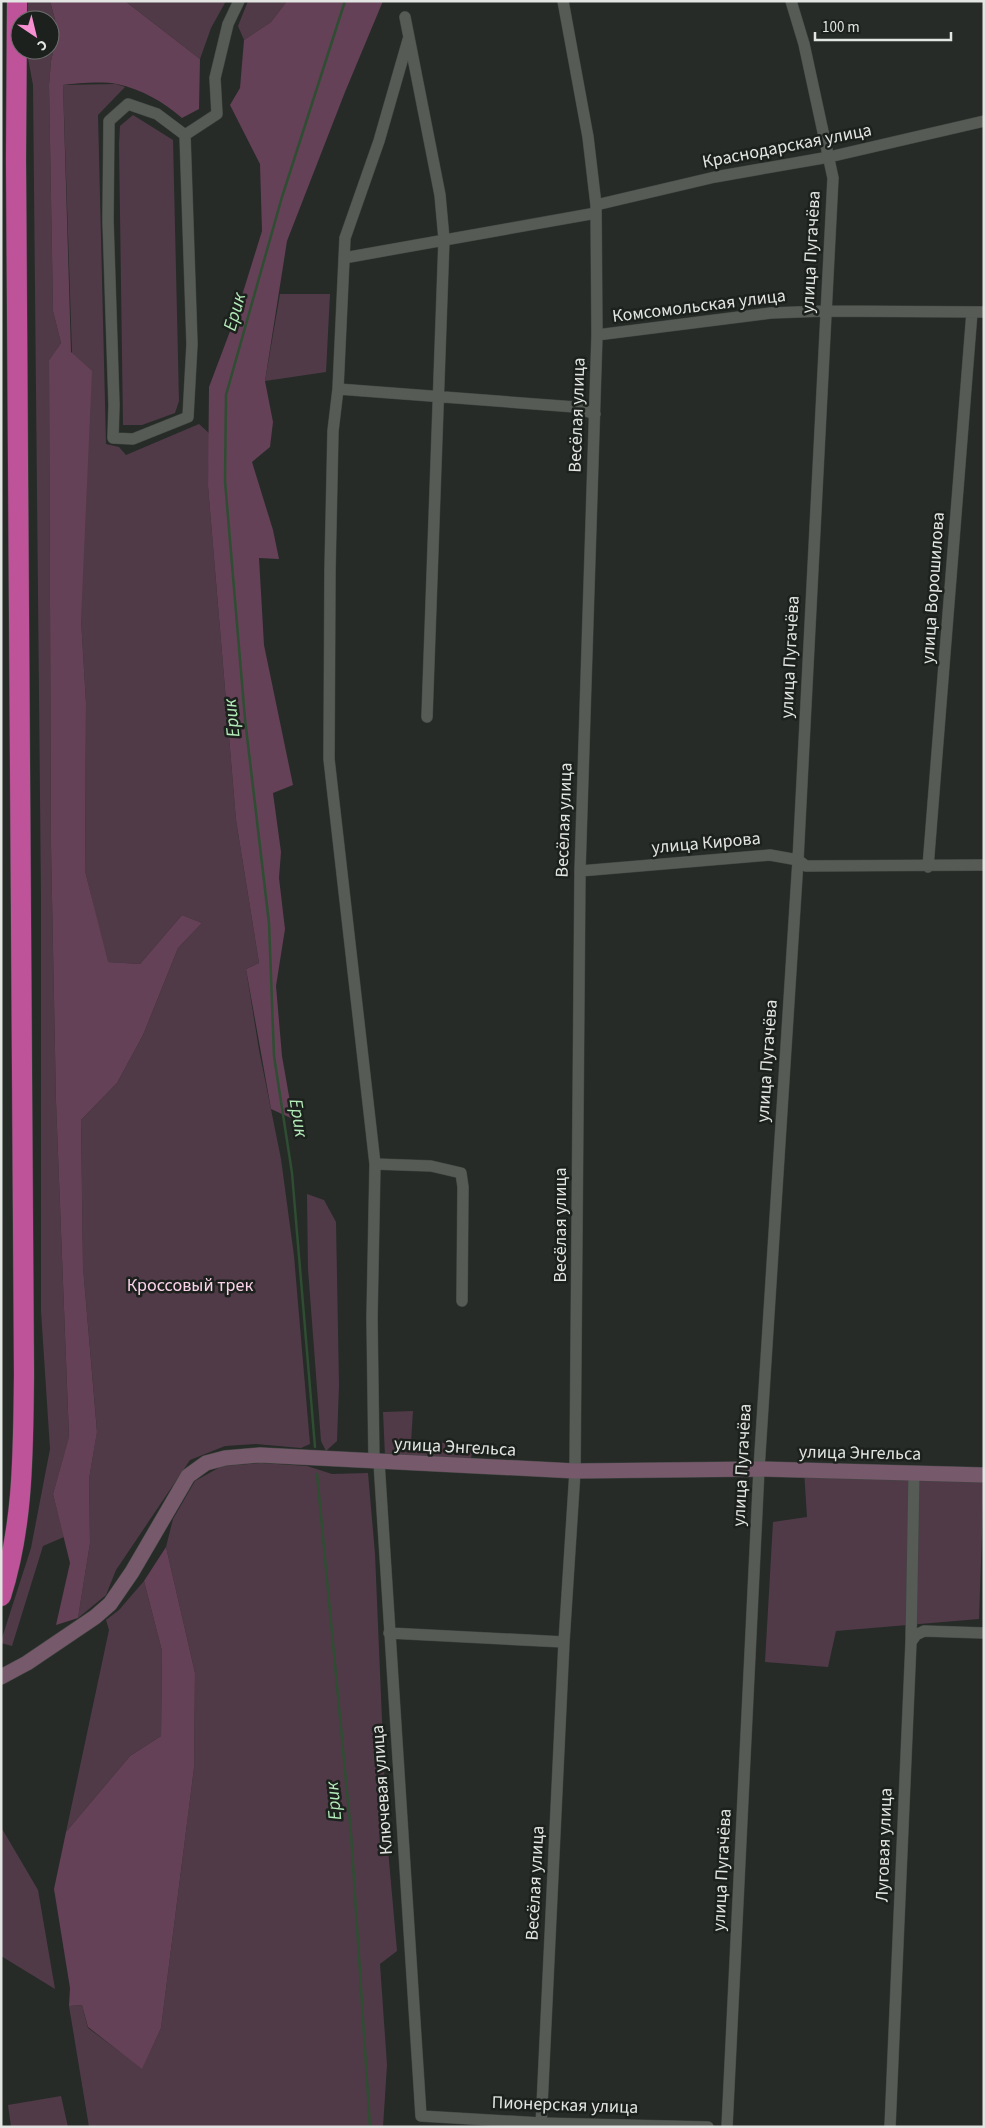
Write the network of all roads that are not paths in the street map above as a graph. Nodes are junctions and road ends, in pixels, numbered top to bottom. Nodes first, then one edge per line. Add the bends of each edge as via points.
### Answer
1 (17, 1) edge
2 (239, 1) edge
3 (562, 1) edge
4 (791, 1) edge
5 (405, 17) dead end
6 (409, 37) junction
7 (984, 121) edge
8 (185, 135) junction
9 (830, 157) junction
10 (596, 209) junction
11 (444, 239) junction
12 (344, 258) junction
13 (826, 311) junction
14 (978, 312) edge
15 (597, 335) junction
16 (338, 389) junction
17 (437, 397) junction
18 (595, 414) junction
19 (426, 717) dead end
20 (798, 860) junction
21 (984, 865) edge
22 (928, 867) junction
23 (580, 871) junction
24 (375, 1164) junction
25 (462, 1301) dead end
26 (377, 1462) junction
27 (759, 1469) junction
28 (576, 1471) junction
29 (914, 1473) junction
30 (984, 1475) edge
31 (1, 1596) edge
32 (389, 1632) junction
33 (984, 1633) edge
34 (564, 1642) junction
35 (911, 1642) junction
36 (22, 1666) junction
37 (1, 1668) edge
38 (1, 1677) edge
39 (421, 2116) joint
40 (541, 2125) edge
41 (708, 2127) edge
42 (727, 2127) edge
43 (890, 2127) edge

1 - 31 highway via 24,1375 20,1503
2 - 8 street via 228,24 215,78 217,114
3 - 10 street, Весёлая улица via 588,137
4 - 9 street, улица Пугачёва
5 - 6 street
6 - 11 street via 440,195
6 - 12 street, Ключевая улица via 379,141 345,238
7 - 9 street, Краснодарская улица
8 - 8 street via 157,114 128,104 109,121 113,438 133,439 188,417 192,344
9 - 10 street, Краснодарская улица via 715,177
9 - 13 street, улица Пугачёва via 832,178
10 - 11 street, Краснодарская улица
10 - 15 street, Весёлая улица
11 - 12 street, Краснодарская улица
11 - 17 street
12 - 16 street, Ключевая улица
13 - 14 street, Комсомольская улица
13 - 15 street, Комсомольская улица via 771,313
13 - 20 street, улица Пугачёва
14 - 22 street, улица Ворошилова
15 - 18 street, Весёлая улица
16 - 17 street
16 - 24 street, Ключевая улица via 333,431 329,759
17 - 18 street via 575,406
17 - 19 street
18 - 23 street, Весёлая улица
20 - 22 street, улица Кирова via 806,866
20 - 23 street, улица Кирова via 770,854
20 - 27 street, улица Пугачёва
21 - 22 street, улица Кирова
23 - 28 street, Весёлая улица
24 - 25 street via 430,1166 461,1173
24 - 26 street, Ключевая улица via 372,1318
26 - 28 street, улица Энгельса
26 - 32 street, Ключевая улица
26 - 36 street, улица Энгельса via 260,1456 225,1458 206,1463 188,1476 110,1604
27 - 28 street, улица Энгельса
27 - 29 street, улица Энгельса
27 - 42 street, улица Пугачёва
28 - 34 street, Весёлая улица
29 - 30 street, улица Энгельса
29 - 35 street, Луговая улица
32 - 34 street
32 - 39 street, Ключевая улица
33 - 35 street via 924,1631
34 - 40 street, Весёлая улица
35 - 43 street, Луговая улица
36 - 37 street, улица Энгельса
36 - 38 street, улица Энгельса
39 - 40 street, Пионерская улица
40 - 41 street, Пионерская улица

